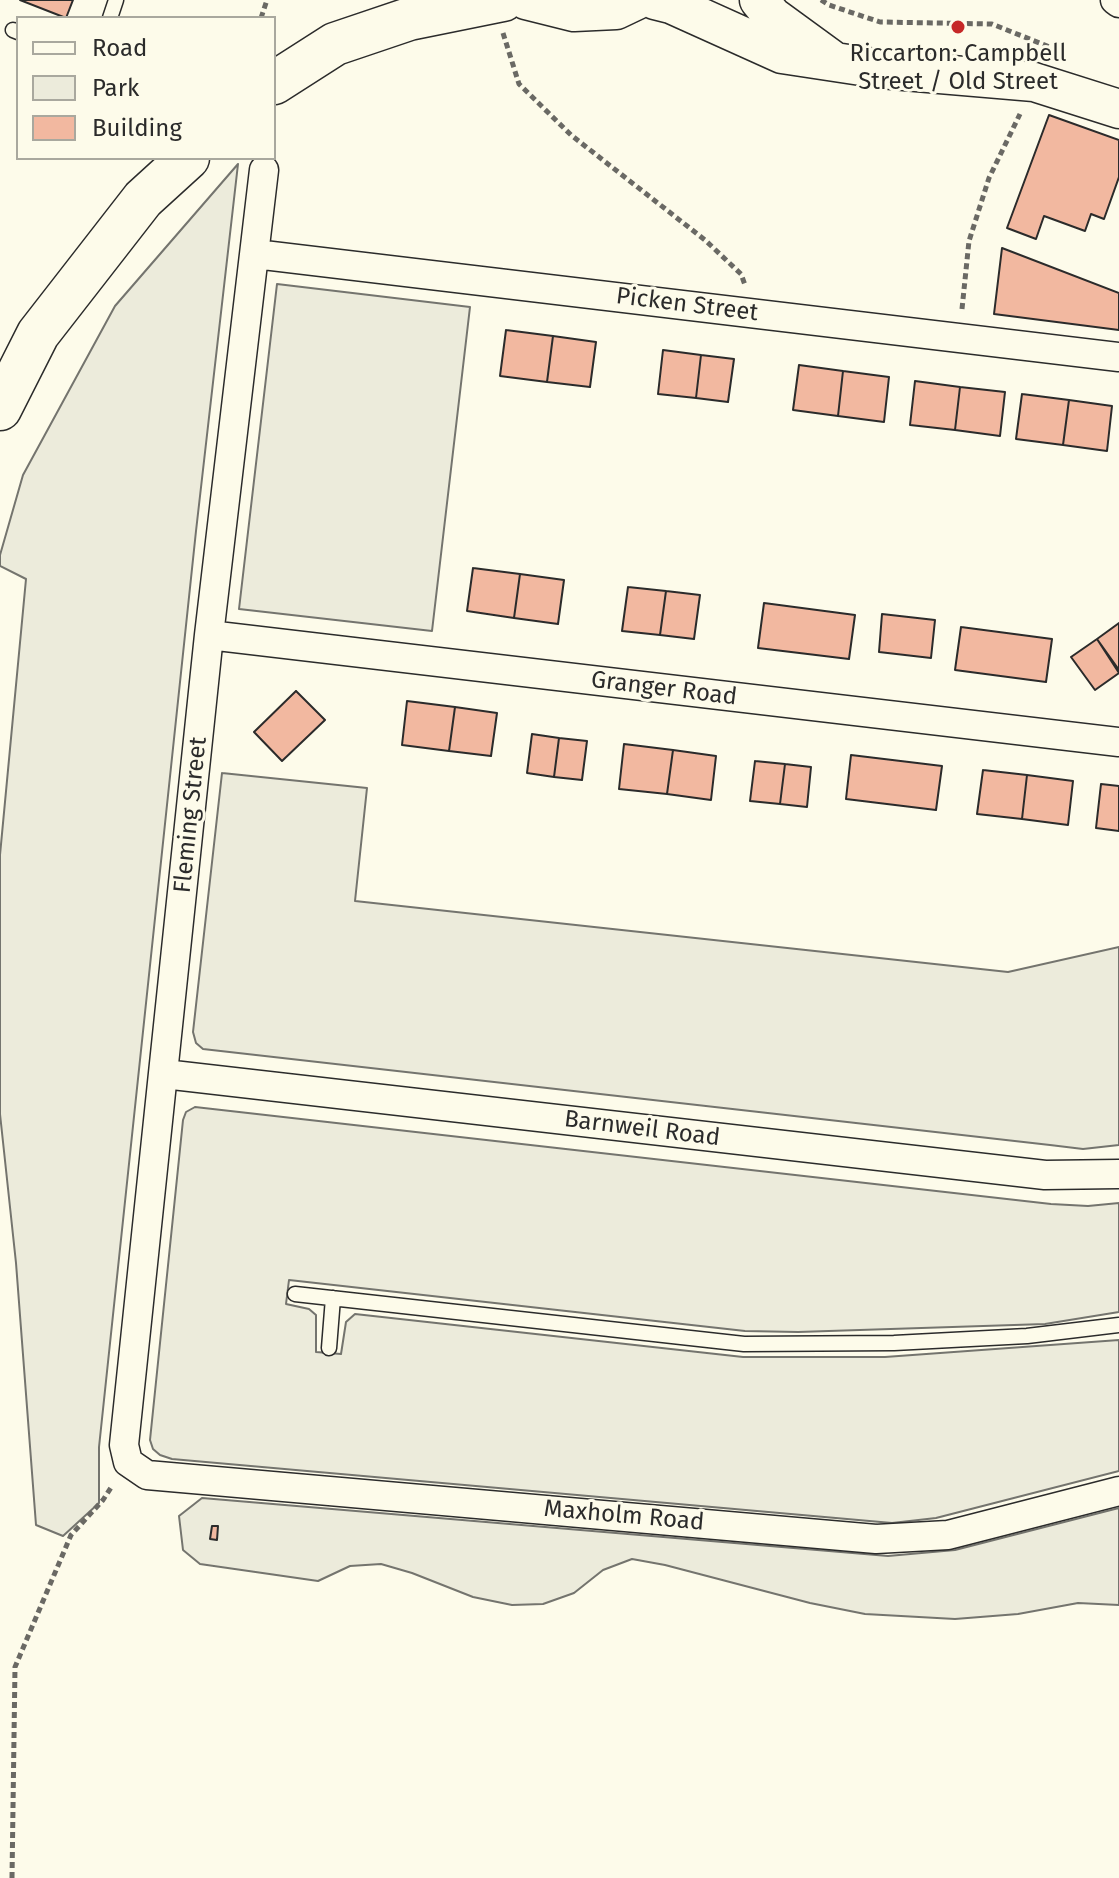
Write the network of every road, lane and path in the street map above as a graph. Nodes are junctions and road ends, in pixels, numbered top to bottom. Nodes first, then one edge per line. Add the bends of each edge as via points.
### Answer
1 (526, 0) edge
2 (637, 0) edge
3 (655, 0) edge
4 (759, 0) edge
5 (821, 0) edge
6 (502, 14) edge
7 (1062, 52) dead end
8 (836, 63) junction
9 (276, 82) edge
10 (1024, 104) dead end
11 (1119, 109) edge
12 (186, 160) edge
13 (264, 170) dead end
14 (255, 254) junction
15 (755, 314) junction
16 (960, 338) junction
17 (1119, 357) edge
18 (0, 409) edge
19 (209, 635) junction
20 (1119, 742) edge
21 (164, 1074) junction
22 (1119, 1174) edge
23 (295, 1294) dead end
24 (333, 1298) junction
25 (1119, 1325) edge
26 (329, 1348) dead end
27 (128, 1462) junction
28 (1119, 1491) edge
29 (12, 1878) edge

1 - 2 main road via 574,12 616,10
3 - 8 main road via 782,54
4 - 8 main road via 772,16
5 - 7 path via 880,22 992,24
6 - 9 main road via 409,19 335,44
6 - 15 path via 519,84 571,135 741,274
8 - 11 main road via 1034,82
10 - 16 path via 989,178 969,241
12 - 18 main road via 143,199 38,334
13 - 14 street, Fleming Street
14 - 15 street, Picken Street
14 - 19 street, Fleming Street
15 - 16 street, Picken Street
16 - 17 street, Picken Street
19 - 20 street, Granger Road
19 - 21 street, Fleming Street
21 - 22 street, Barnweil Road via 1045,1175
21 - 27 street, Fleming Street via 124,1445
23 - 24 lane
24 - 25 lane via 744,1344 894,1343
24 - 26 lane
27 - 28 street, Maxholm Road via 147,1475 876,1539 948,1535
27 - 29 path via 71,1535 15,1667

